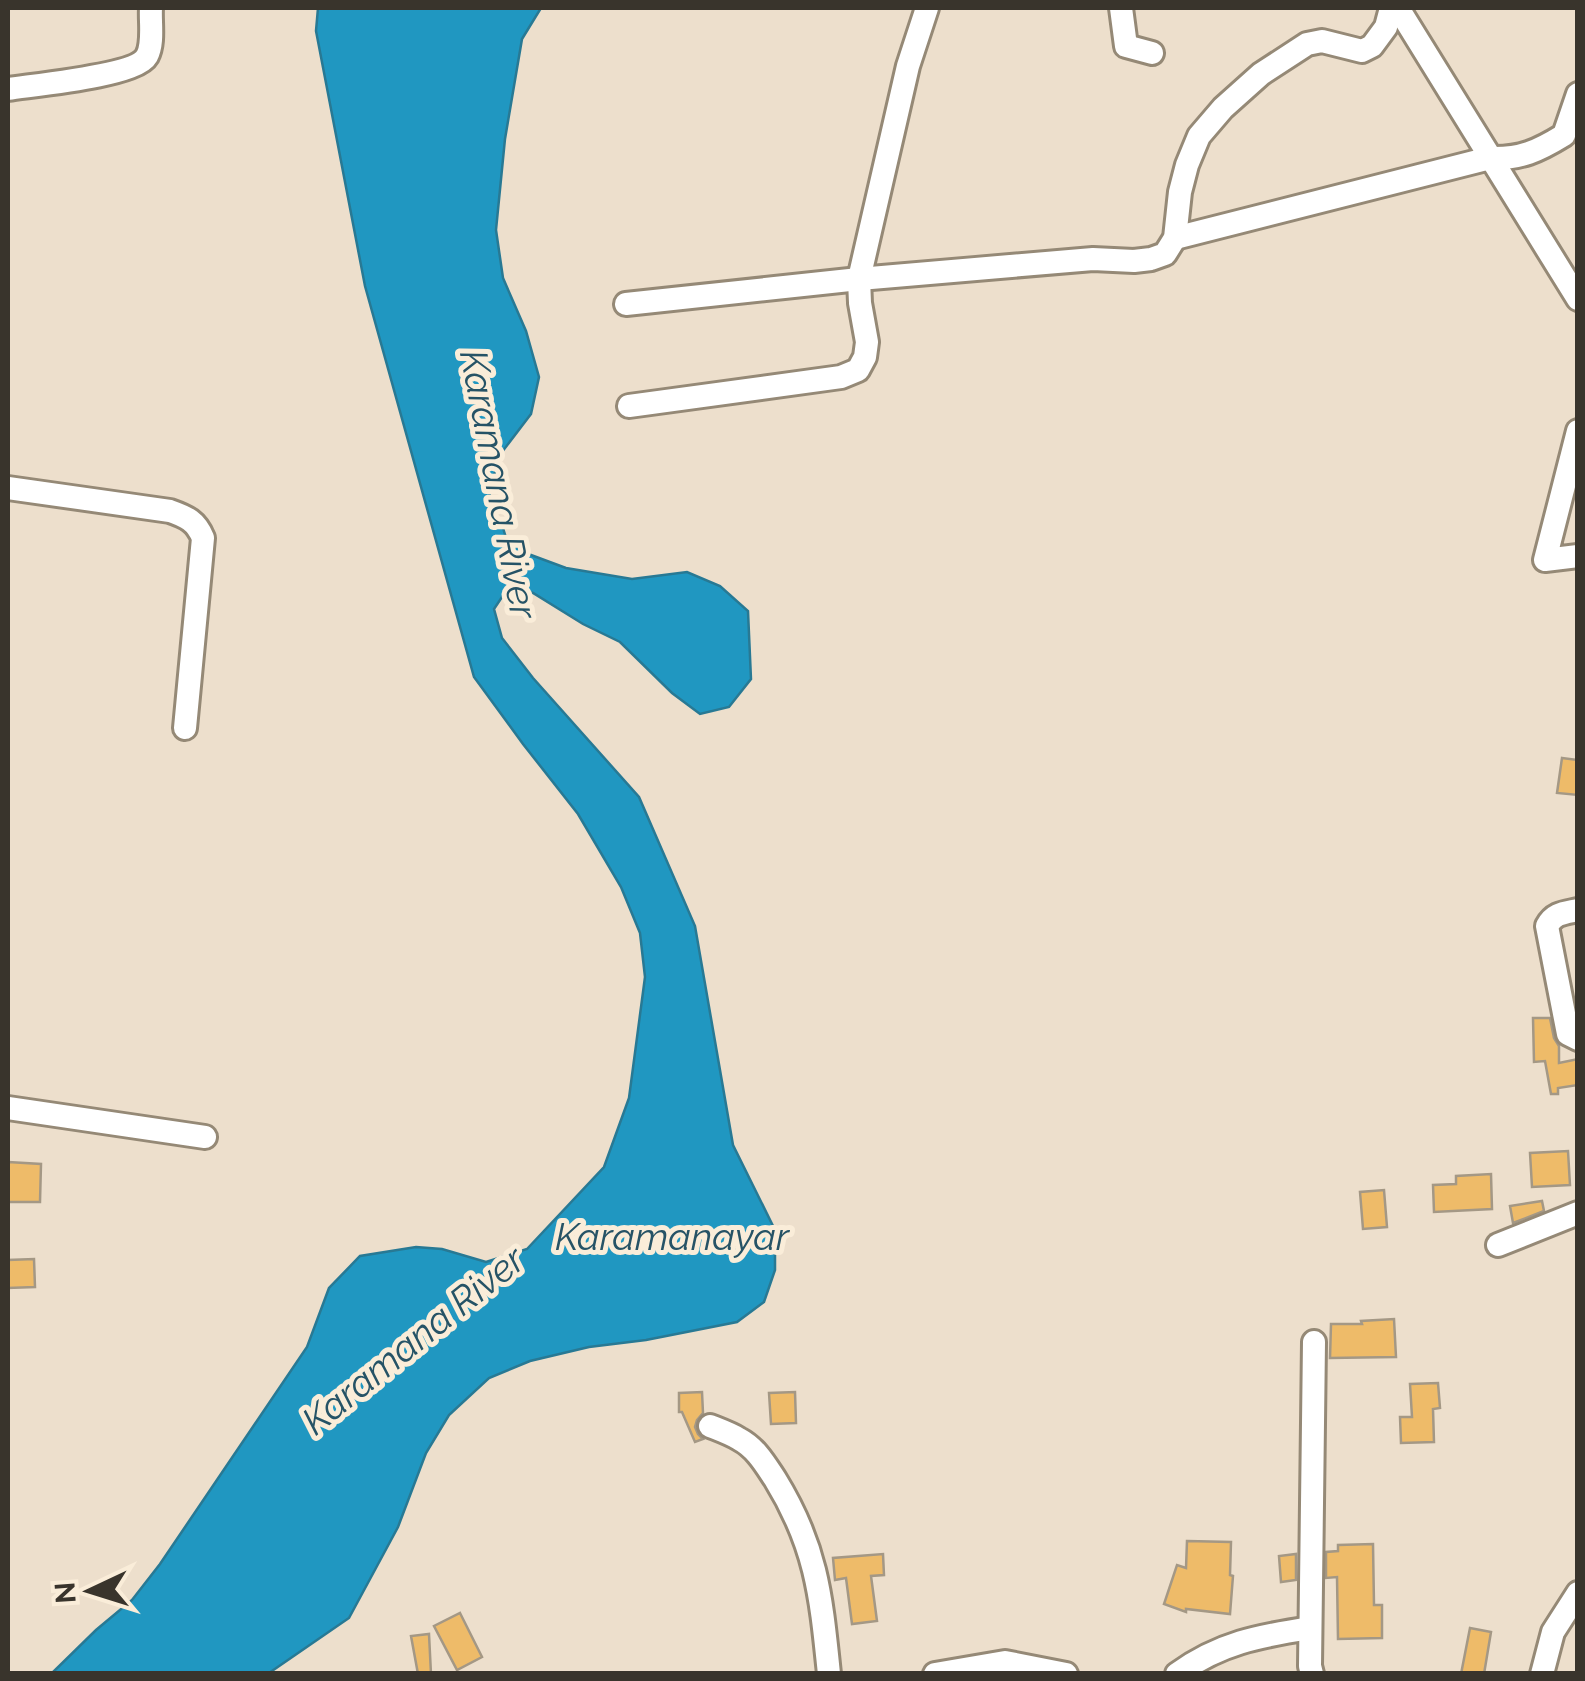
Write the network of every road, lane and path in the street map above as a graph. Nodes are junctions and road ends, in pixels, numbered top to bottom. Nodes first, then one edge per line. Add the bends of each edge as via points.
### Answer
1 (150, 8) edge
2 (927, 8) edge
3 (1121, 8) edge
4 (1394, 8) edge
5 (1152, 53) dead end
6 (8, 89) edge
7 (1578, 94) edge
8 (1490, 158) junction
9 (1176, 238) junction
10 (859, 279) junction
11 (1578, 299) edge
12 (626, 304) dead end
13 (628, 406) dead end
14 (1578, 431) edge
15 (8, 488) edge
16 (1578, 556) edge
17 (185, 728) dead end
18 (1578, 910) edge
19 (1578, 1039) edge
20 (8, 1108) edge
21 (205, 1137) dead end
22 (1578, 1214) edge
23 (1498, 1245) dead end
24 (1314, 1342) dead end
25 (710, 1426) dead end
26 (1578, 1593) edge
27 (1310, 1628) junction
28 (943, 1673) edge
29 (829, 1674) edge
30 (1066, 1674) edge
31 (1177, 1674) edge
32 (1312, 1674) edge
33 (1542, 1674) edge

1 - 6 street via 150,42 140,63
2 - 10 street
3 - 5 street via 1126,46
4 - 8 street
4 - 9 street via 1372,46 1362,51 1322,40 1307,44 1224,108 1199,136 1187,165
7 - 8 street via 1564,136 1514,158
8 - 9 street
8 - 11 street
9 - 10 street via 1152,259 1093,258
10 - 12 street
10 - 13 street via 867,342 858,370 841,378
14 - 16 street via 1545,560
15 - 17 street via 170,511 198,525 203,538
18 - 19 street via 1558,914 1547,926 1568,1034
20 - 21 street
22 - 23 street
24 - 27 street
25 - 29 street via 761,1457 794,1509 822,1601
26 - 33 street via 1553,1632
27 - 31 street via 1214,1650
27 - 32 street
28 - 30 street via 1006,1662

